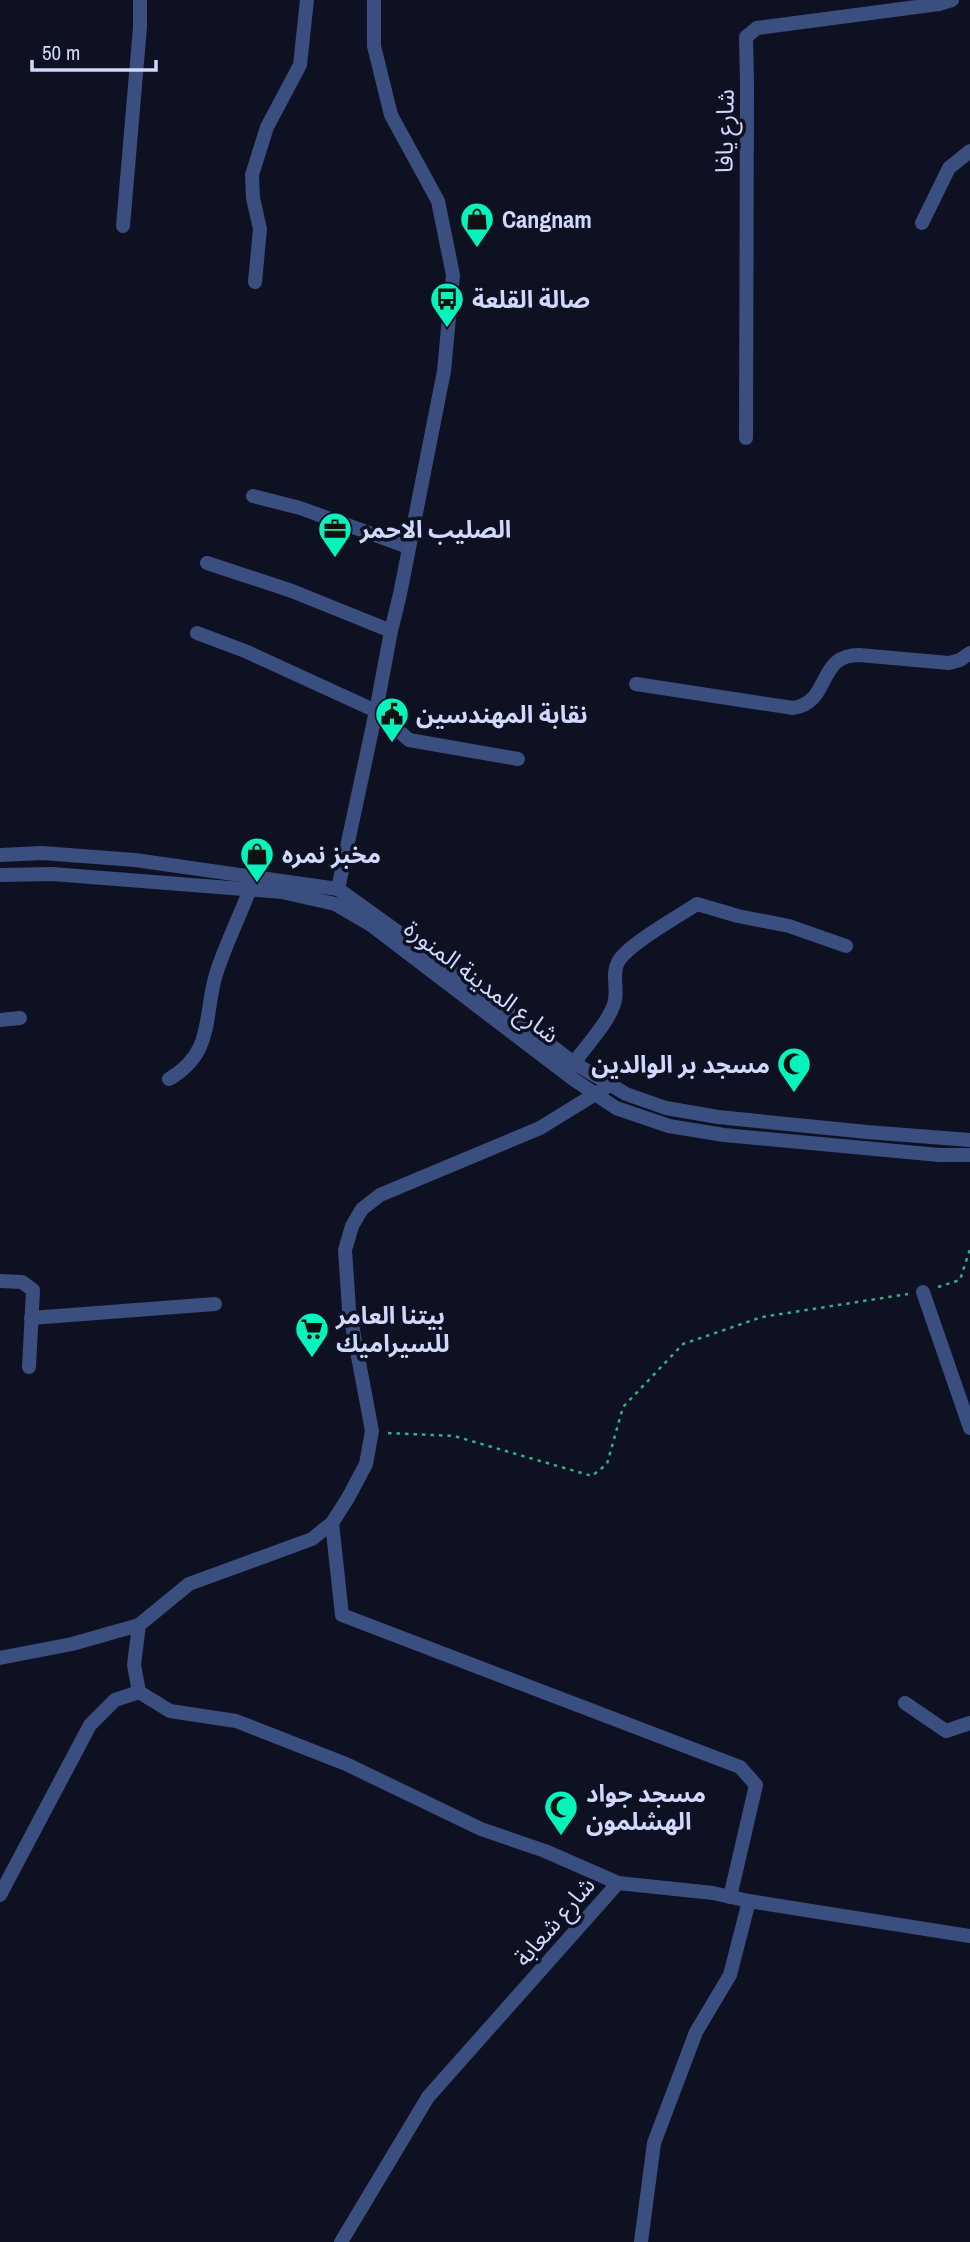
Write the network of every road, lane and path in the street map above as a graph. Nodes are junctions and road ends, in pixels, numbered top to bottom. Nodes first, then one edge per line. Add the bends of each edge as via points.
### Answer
1 (140, 0) edge
2 (307, 0) edge
3 (374, 0) edge
4 (952, 0) edge
5 (970, 150) edge
6 (922, 223) dead end
7 (123, 226) dead end
8 (255, 282) dead end
9 (746, 438) dead end
10 (253, 496) dead end
11 (408, 547) junction
12 (207, 563) dead end
13 (391, 631) junction
14 (197, 633) dead end
15 (970, 653) edge
16 (636, 684) dead end
17 (376, 711) junction
18 (518, 760) dead end
19 (0, 855) edge
20 (0, 875) edge
21 (338, 889) junction
22 (249, 892) junction
23 (846, 946) dead end
24 (20, 1018) dead end
25 (0, 1020) edge
26 (574, 1063) junction
27 (169, 1079) dead end
28 (610, 1085) junction
29 (596, 1095) junction
30 (970, 1140) edge
31 (970, 1155) edge
32 (970, 1249) edge
33 (0, 1281) edge
34 (923, 1292) junction
35 (215, 1304) dead end
36 (31, 1318) junction
37 (29, 1367) dead end
38 (970, 1428) edge
39 (372, 1431) junction
40 (332, 1523) junction
41 (139, 1625) junction
42 (0, 1658) edge
43 (139, 1692) junction
44 (905, 1703) dead end
45 (970, 1723) edge
46 (618, 1883) junction
47 (0, 1895) edge
48 (730, 1897) junction
49 (749, 1901) junction
50 (970, 1936) edge
51 (341, 2242) edge
52 (641, 2242) edge

1 - 7 street
2 - 8 street via 300,65 267,127 253,175 260,229
3 - 11 street via 374,46 391,115 438,201 453,275 444,371
4 - 9 street, شارع يافا via 757,28 746,37
5 - 6 street via 949,168
10 - 11 street
11 - 13 street
12 - 13 street
13 - 17 street
14 - 17 street via 245,650
15 - 16 street via 949,663 847,656 829,669 814,699 793,708
17 - 18 street via 409,740
17 - 21 street
19 - 21 street, شارع المدينة المنورة via 42,853 135,860
20 - 22 street, شارع المدينة المنورة via 52,874
21 - 26 street, شارع المدينة المنورة
22 - 27 street via 217,970 203,1043 184,1070
22 - 29 street, شارع المدينة المنورة via 282,892 335,904 359,918
23 - 26 street via 789,926 697,904 631,948 618,962 614,1006
24 - 25 street
26 - 28 street, شارع المدينة المنورة
28 - 29 street
28 - 30 street, شارع المدينة المنورة via 666,1108 718,1117
29 - 31 street, شارع المدينة المنورة via 616,1108 668,1126 724,1135
29 - 39 street via 540,1128 380,1195 362,1209 345,1250 349,1309
32 - 34 path via 960,1280
33 - 36 street via 22,1282 33,1290
34 - 38 street
34 - 39 path via 762,1317 684,1344 623,1407 607,1464 592,1476 454,1436
35 - 36 street
36 - 37 street
39 - 40 street via 366,1464
40 - 41 street via 312,1539 189,1584
40 - 48 street via 342,1615 740,1767 756,1785
41 - 42 street
41 - 43 street via 134,1665
43 - 46 street via 170,1711 236,1721 334,1759 481,1829
43 - 47 street via 115,1700 90,1726
44 - 45 street via 946,1731
46 - 48 street, شارع شعابة
46 - 51 street, شارع شعابة via 428,2097
48 - 49 street, شارع شعابة
49 - 50 street, شارع شعابة
49 - 52 street via 730,1975 696,2032 654,2143

